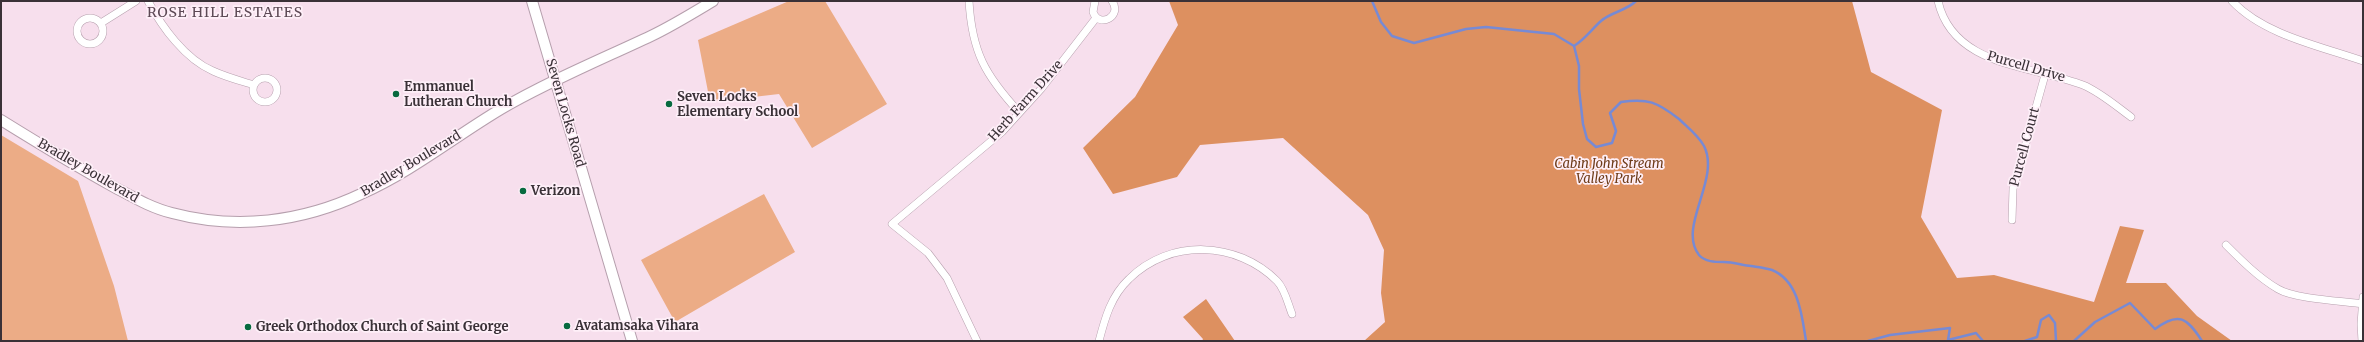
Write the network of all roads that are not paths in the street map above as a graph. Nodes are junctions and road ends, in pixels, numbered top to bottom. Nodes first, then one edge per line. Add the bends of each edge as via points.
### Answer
1 (136, 1) edge
2 (148, 1) edge
3 (532, 1) edge
4 (713, 1) edge
5 (970, 1) edge
6 (1096, 1) edge
7 (1112, 1) edge
8 (1938, 1) edge
9 (2232, 1) edge
10 (1096, 18) junction
11 (101, 23) dead end
12 (2363, 61) edge
13 (2045, 75) junction
14 (555, 80) junction
15 (254, 85) dead end
16 (1019, 112) junction
17 (1, 116) edge
18 (2131, 117) dead end
19 (1, 120) edge
20 (29, 138) junction
21 (2012, 220) dead end
22 (2226, 246) dead end
23 (2363, 301) edge
24 (1292, 314) dead end
25 (632, 341) edge
26 (977, 341) edge
27 (1099, 341) edge
28 (2362, 341) edge

1 - 11 street
2 - 15 street via 173,38 191,57 212,71
3 - 14 main road, Seven Locks Road
4 - 14 main road, Bradley Boulevard via 653,35
5 - 16 street via 971,29 979,56 995,85
6 - 10 street via 1092,8
7 - 10 street via 1116,10 1113,16 1103,20
8 - 13 street, Purcell Drive via 1951,32 1962,43 1980,54
9 - 12 street via 2247,16 2264,26
10 - 16 street, Herb Farm Drive
13 - 18 street, Purcell Drive via 2085,86
13 - 21 street, Purcell Court via 2014,189
14 - 20 main road, Bradley Boulevard via 502,109 393,178 318,212 284,220 230,223 172,214 148,205
14 - 25 main road, Seven Locks Road
16 - 26 street, Herb Farm Drive via 1002,132 892,224 928,253 947,278
17 - 20 main road, Bradley Boulevard
19 - 20 main road, Bradley Boulevard
22 - 23 street via 2279,290 2303,296
23 - 28 street
24 - 27 street via 1277,281 1250,261 1220,250 1192,248 1158,258 1128,279 1108,309

